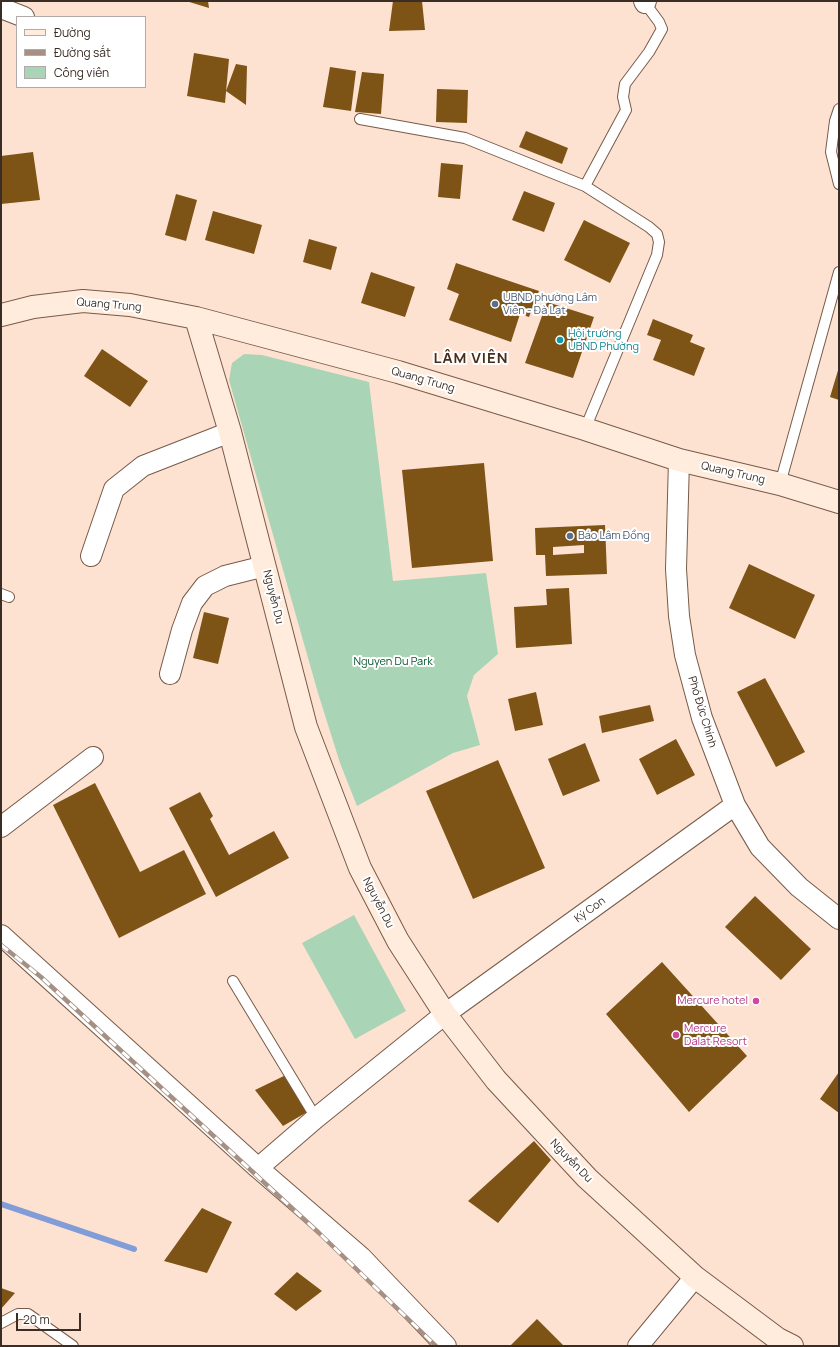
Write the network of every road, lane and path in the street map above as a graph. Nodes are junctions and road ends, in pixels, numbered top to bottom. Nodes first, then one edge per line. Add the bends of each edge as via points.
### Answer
1 (645, 2) edge
2 (1, 8) edge
3 (21, 16) edge
4 (839, 109) edge
5 (360, 119) dead end
6 (839, 184) edge
7 (585, 186) junction
8 (839, 272) edge
9 (1, 315) edge
10 (196, 318) junction
11 (586, 429) junction
12 (230, 432) junction
13 (679, 460) junction
14 (780, 484) junction
15 (839, 502) edge
16 (91, 556) dead end
17 (265, 566) junction
18 (170, 674) dead end
19 (94, 757) dead end
20 (735, 805) junction
21 (1, 827) edge
22 (839, 919) edge
23 (1, 935) edge
24 (233, 981) dead end
25 (445, 1014) junction
26 (316, 1118) junction
27 (258, 1168) junction
28 (695, 1277) junction
29 (1, 1323) edge
30 (73, 1346) edge
31 (446, 1346) edge
32 (638, 1346) edge
33 (792, 1346) edge

1 - 7 lane via 660,22 662,29 650,52 625,84 623,97 626,110
2 - 3 street
4 - 6 lane via 831,152
5 - 7 lane via 465,138
7 - 11 lane via 649,227 657,234 659,242 646,284
8 - 14 lane
9 - 10 street, Quang Trung via 33,306 83,301 130,305
10 - 11 street, Quang Trung via 398,372
10 - 12 street, Nguyễn Du
11 - 13 street, Quang Trung
12 - 16 street via 143,466 114,489
12 - 17 street, Nguyễn Du
13 - 14 street, Quang Trung
13 - 20 street, Phó Đức Chính via 676,570 682,632 702,718
14 - 15 street, Quang Trung
17 - 18 street via 225,576 205,586 192,603
17 - 25 street, Nguyễn Du via 306,727 360,868 398,941
19 - 21 street
20 - 22 street, Phó Đức Chính via 760,847 799,887
20 - 25 street, Ký Con
23 - 27 street
24 - 26 lane
25 - 26 street, Ký Con
25 - 28 street, Nguyễn Du via 496,1080 587,1178
26 - 27 street, Ký Con
27 - 31 street via 362,1257
28 - 32 street
28 - 33 street, Nguyễn Du via 778,1339
29 - 30 lane via 18,1314 28,1314

